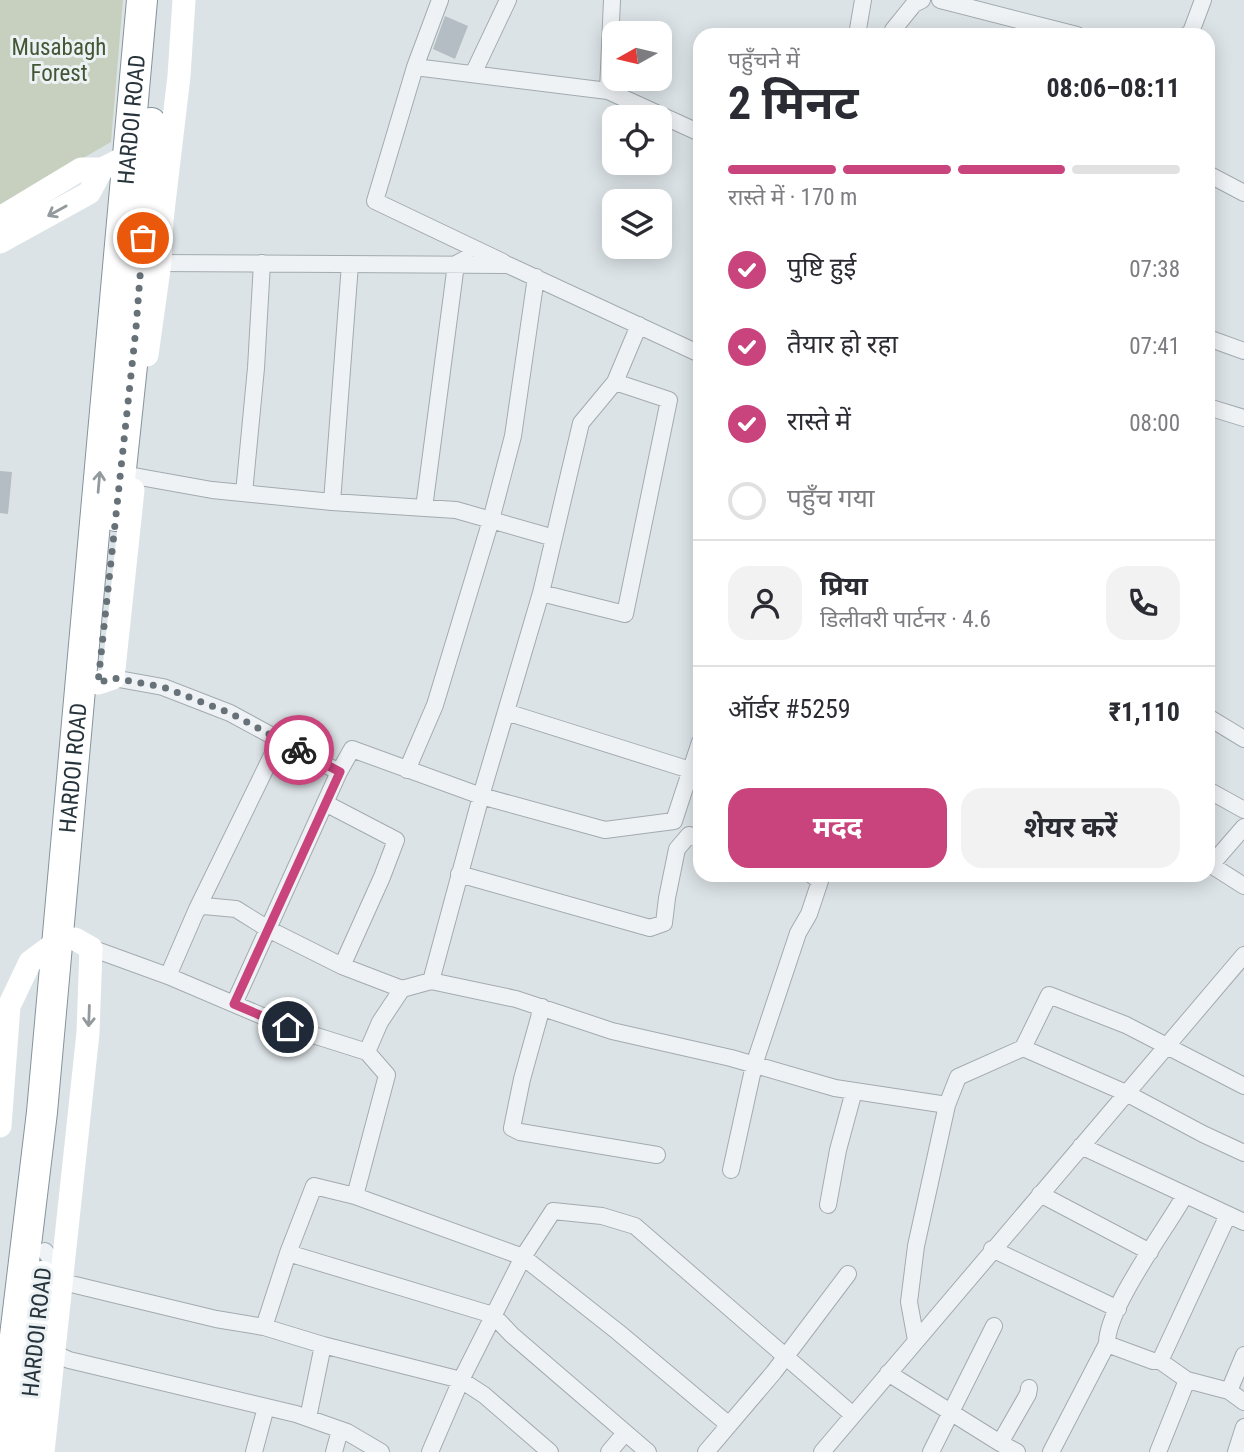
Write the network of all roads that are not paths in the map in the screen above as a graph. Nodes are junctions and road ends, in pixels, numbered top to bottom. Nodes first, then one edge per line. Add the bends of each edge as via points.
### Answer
1 (142, 0) edge
2 (160, 0) edge
3 (184, 0) edge
4 (440, 0) edge
5 (508, 0) edge
6 (612, 0) edge
7 (863, 0) edge
8 (922, 0) edge
9 (940, 0) edge
10 (1203, 0) edge
11 (611, 21) edge
12 (858, 28) edge
13 (895, 28) edge
14 (1035, 28) edge
15 (1193, 28) edge
16 (415, 67) junction
17 (473, 74) junction
18 (602, 90) edge
19 (608, 91) edge
20 (693, 129) edge
21 (115, 162) junction
22 (1215, 177) edge
23 (1242, 187) edge
24 (0, 218) edge
25 (0, 242) edge
26 (479, 251) junction
27 (151, 263) junction
28 (262, 263) junction
29 (350, 264) junction
30 (456, 264) junction
31 (508, 265) junction
32 (536, 277) junction
33 (639, 325) junction
34 (1215, 341) edge
35 (693, 351) edge
36 (1244, 351) edge
37 (615, 382) junction
38 (1215, 409) edge
39 (1244, 418) edge
40 (134, 476) junction
41 (244, 493) junction
42 (332, 502) junction
43 (424, 508) junction
44 (491, 520) junction
45 (554, 538) junction
46 (541, 593) junction
47 (106, 681) junction
48 (506, 712) junction
49 (1215, 720) edge
50 (280, 739) junction
51 (1244, 739) edge
52 (693, 762) edge
53 (690, 770) junction
54 (407, 771) junction
55 (340, 772) junction
56 (1215, 794) edge
57 (481, 796) junction
58 (325, 803) junction
59 (1244, 810) edge
60 (1244, 827) edge
61 (693, 836) edge
62 (1215, 858) edge
63 (1215, 868) edge
64 (459, 874) junction
65 (820, 882) edge
66 (1244, 886) edge
67 (197, 909) junction
68 (268, 929) junction
69 (74, 943) junction
70 (1244, 955) edge
71 (342, 966) junction
72 (168, 976) junction
73 (431, 981) junction
74 (402, 989) junction
75 (234, 1004) junction
76 (542, 1007) junction
77 (1166, 1047) junction
78 (1023, 1048) junction
79 (367, 1052) junction
80 (754, 1065) junction
81 (1244, 1086) edge
82 (853, 1091) junction
83 (1126, 1093) junction
84 (947, 1105) junction
85 (0, 1126) edge
86 (1081, 1146) junction
87 (1244, 1153) edge
88 (657, 1155) dead end
89 (732, 1170) dead end
90 (1040, 1194) junction
91 (1185, 1195) junction
92 (355, 1196) junction
93 (828, 1205) dead end
94 (1228, 1214) junction
95 (1244, 1222) edge
96 (992, 1250) junction
97 (45, 1251) junction
98 (1150, 1252) junction
99 (288, 1253) junction
100 (523, 1257) junction
101 (848, 1274) dead end
102 (62, 1276) junction
103 (1118, 1309) junction
104 (494, 1315) junction
105 (994, 1326) dead end
106 (264, 1327) junction
107 (916, 1340) junction
108 (1107, 1344) junction
109 (323, 1345) junction
110 (45, 1349) junction
111 (1244, 1354) edge
112 (785, 1357) junction
113 (1160, 1361) junction
114 (888, 1373) junction
115 (461, 1380) junction
116 (1187, 1380) junction
117 (1029, 1388) dead end
118 (1229, 1391) junction
119 (1244, 1402) edge
120 (266, 1406) junction
121 (951, 1412) junction
122 (853, 1415) junction
123 (308, 1418) junction
124 (729, 1425) junction
125 (1244, 1427) edge
126 (340, 1430) junction
127 (625, 1433) junction
128 (1000, 1443) junction
129 (1, 1452) edge
130 (25, 1452) edge
131 (43, 1452) edge
132 (254, 1452) edge
133 (334, 1452) edge
134 (381, 1452) edge
135 (430, 1452) edge
136 (550, 1452) edge
137 (609, 1452) edge
138 (648, 1452) edge
139 (706, 1452) edge
140 (822, 1452) edge
141 (931, 1452) edge
142 (1017, 1452) edge
143 (1051, 1452) edge
144 (1158, 1452) edge
145 (1236, 1452) edge

1 - 21 highway, HARDOI ROAD
2 - 27 highway, HARDOI ROAD
3 - 27 street via 162,220
4 - 16 street
5 - 17 street
6 - 11 street
7 - 12 street
8 - 13 street
9 - 14 street
10 - 15 street
16 - 17 street
16 - 26 street via 375,201
17 - 18 street
19 - 20 street
21 - 24 street via 81,169
21 -> 25 street via 89,193
69 -> 21 highway, HARDOI ROAD
22 - 23 street
26 - 30 street
26 - 31 street
27 - 28 street
27 - 40 street
27 - 47 highway, HARDOI ROAD
28 - 29 street
28 - 41 street
29 - 30 street
29 - 42 street
30 - 31 street
30 - 43 street
31 - 32 street
32 - 33 street
32 - 44 street via 513,436
33 - 35 street
33 - 37 street
34 - 36 street
37 - 45 street via 581,423
37 - 46 street via 669,400 625,614
38 - 39 street
40 - 41 street
40 - 47 street
41 - 42 street
42 - 43 street
43 - 44 street via 456,510
44 - 45 street
44 - 54 street via 435,705
45 - 46 street
46 - 48 street
47 - 50 street via 163,687
47 - 69 highway, HARDOI ROAD
48 - 53 street
48 - 57 street
49 - 51 street
50 - 55 street
50 - 67 street
52 - 53 street
53 - 57 street via 674,821 605,830
54 - 55 street via 352,749
54 - 57 street
55 - 58 street
56 - 59 street
57 - 64 street
58 - 68 street
58 - 71 street via 396,840
60 - 62 street
61 - 64 street via 677,849 664,923 650,929
63 - 66 street
64 - 73 street
65 - 80 street
67 - 68 street via 236,909
67 - 72 street
68 - 71 street
68 - 75 street
69 - 72 street
69 - 85 street via 30,962 9,1006
69 - 97 highway, HARDOI ROAD
69 -> 102 street via 88,1033
69 - 129 highway, HARDOI ROAD via 42,1112
70 - 77 street
71 - 74 street
72 - 75 street
73 - 74 street
73 - 76 street
74 - 79 street
75 - 79 street
76 - 80 street via 612,1031
76 - 88 street via 512,1128
77 - 78 street via 1126,1024 1049,995
77 - 81 street
77 - 83 street
78 - 83 street
78 - 84 street via 958,1077
79 - 92 street via 387,1075
80 - 82 street
80 - 89 street
82 - 84 street
82 - 93 street
83 - 86 street
83 - 87 street
84 - 107 street via 916,1246 909,1302
86 - 90 street
86 - 91 street
90 - 96 street
90 - 98 street
91 - 94 street
91 - 98 street
92 - 99 street via 314,1186
92 - 100 street
94 - 95 street
94 - 113 street
96 - 103 street
96 - 107 street
97 - 102 street
97 - 110 highway, HARDOI ROAD
98 - 103 street
99 - 104 street
99 - 106 street
100 - 104 street
100 - 112 street via 553,1211 602,1216 635,1226
100 - 124 street
101 - 112 street
102 - 106 street via 67,1283
102 - 110 street
103 - 108 street
104 - 115 street
104 - 127 street
105 - 121 street
106 - 109 street
107 - 114 street
108 - 113 street
108 - 143 street
109 - 115 street
109 - 123 street
110 - 120 street via 82,1363
110 - 130 highway, HARDOI ROAD
110 - 131 street
111 - 118 street
112 - 122 street
112 - 124 street
113 - 116 street
114 - 121 street
114 - 122 street
115 - 135 street
115 - 136 street
116 - 118 street
116 - 144 street
117 - 128 street
118 - 119 street
120 - 123 street
120 - 132 street
121 - 128 street
121 - 141 street
122 - 140 street
123 - 126 street
124 - 139 street
125 - 145 street
126 - 133 street
126 - 134 street
127 - 137 street
127 - 138 street
128 - 142 street

